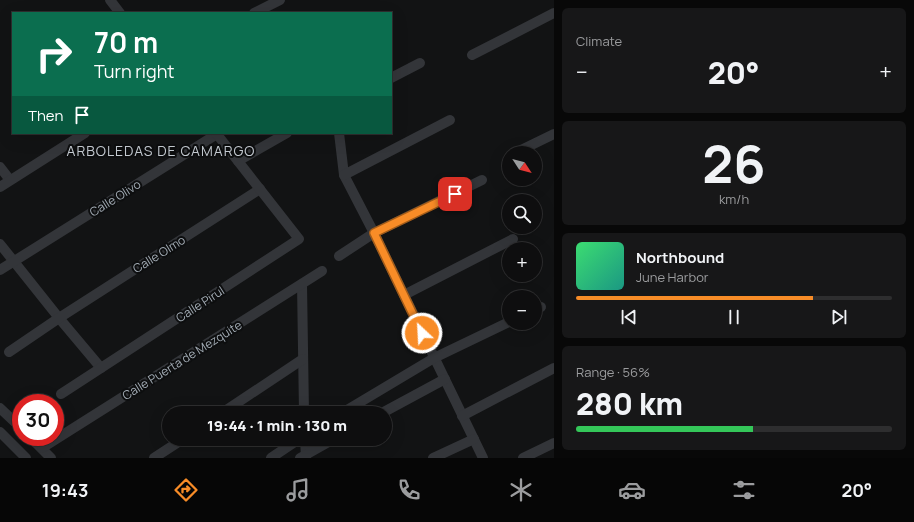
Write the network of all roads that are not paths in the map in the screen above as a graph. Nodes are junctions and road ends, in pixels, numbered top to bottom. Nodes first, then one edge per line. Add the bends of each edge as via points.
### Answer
1 (110, 0) edge
2 (280, 0) edge
3 (119, 12) edge
4 (256, 12) edge
5 (554, 13) edge
6 (472, 55) dead end
7 (420, 63) dead end
8 (392, 77) edge
9 (450, 120) dead end
10 (83, 134) edge
11 (216, 134) edge
12 (286, 134) edge
13 (340, 134) edge
14 (554, 134) edge
15 (529, 146) edge
16 (238, 161) junction
17 (0, 167) edge
18 (344, 175) junction
19 (10, 180) junction
20 (482, 180) dead end
21 (0, 187) edge
22 (260, 190) junction
23 (374, 233) junction
24 (513, 239) dead end
25 (0, 244) edge
26 (339, 256) dead end
27 (14, 261) junction
28 (0, 270) edge
29 (322, 271) dead end
30 (302, 284) junction
31 (404, 295) junction
32 (58, 318) junction
33 (502, 325) edge
34 (9, 352) dead end
35 (434, 358) junction
36 (303, 359) junction
37 (101, 368) junction
38 (554, 368) edge
39 (445, 379) junction
40 (61, 394) dead end
41 (232, 406) edge
42 (304, 406) edge
43 (354, 406) edge
44 (0, 408) edge
45 (392, 408) edge
46 (462, 416) junction
47 (12, 419) edge
48 (0, 432) edge
49 (474, 439) junction
50 (554, 443) edge
51 (172, 446) edge
52 (289, 446) edge
53 (305, 446) edge
54 (322, 446) edge
55 (42, 448) joint
56 (304, 457) edge
57 (26, 458) edge
58 (51, 458) edge
59 (154, 458) edge
60 (271, 458) edge
61 (434, 458) edge
62 (483, 458) edge
63 (523, 458) edge

1 - 3 street
2 - 4 street
5 - 6 street
7 - 8 street
9 - 18 street
10 - 19 street
11 - 16 street
11 - 27 street, Calle Olivo
12 - 16 street
13 - 18 street
14 - 15 street
16 - 22 street
17 - 19 street
18 - 23 street
19 - 21 street
20 - 23 street
22 - 32 street, Calle Olmo
22 - 37 street, Calle Pirul via 299,239
23 - 26 street
23 - 31 street
24 - 31 street
25 - 27 street
27 - 28 street, Calle Olivo
27 - 32 street
29 - 30 street, Calle Puerta de Mezquite
30 - 36 street
30 - 55 street, Calle Puerta de Mezquite
31 - 35 street
32 - 34 street, Calle Olmo
32 - 37 street
33 - 35 street
35 - 39 street
35 - 43 street
36 - 41 street
36 - 42 street
37 - 40 street, Calle Pirul
38 - 46 street
39 - 45 street
39 - 46 street
44 - 47 street
46 - 49 street
48 - 57 street
49 - 61 street
49 - 62 street
50 - 63 street
51 - 59 street
52 - 60 street
53 - 56 street
54 - 56 street
55 - 58 street

